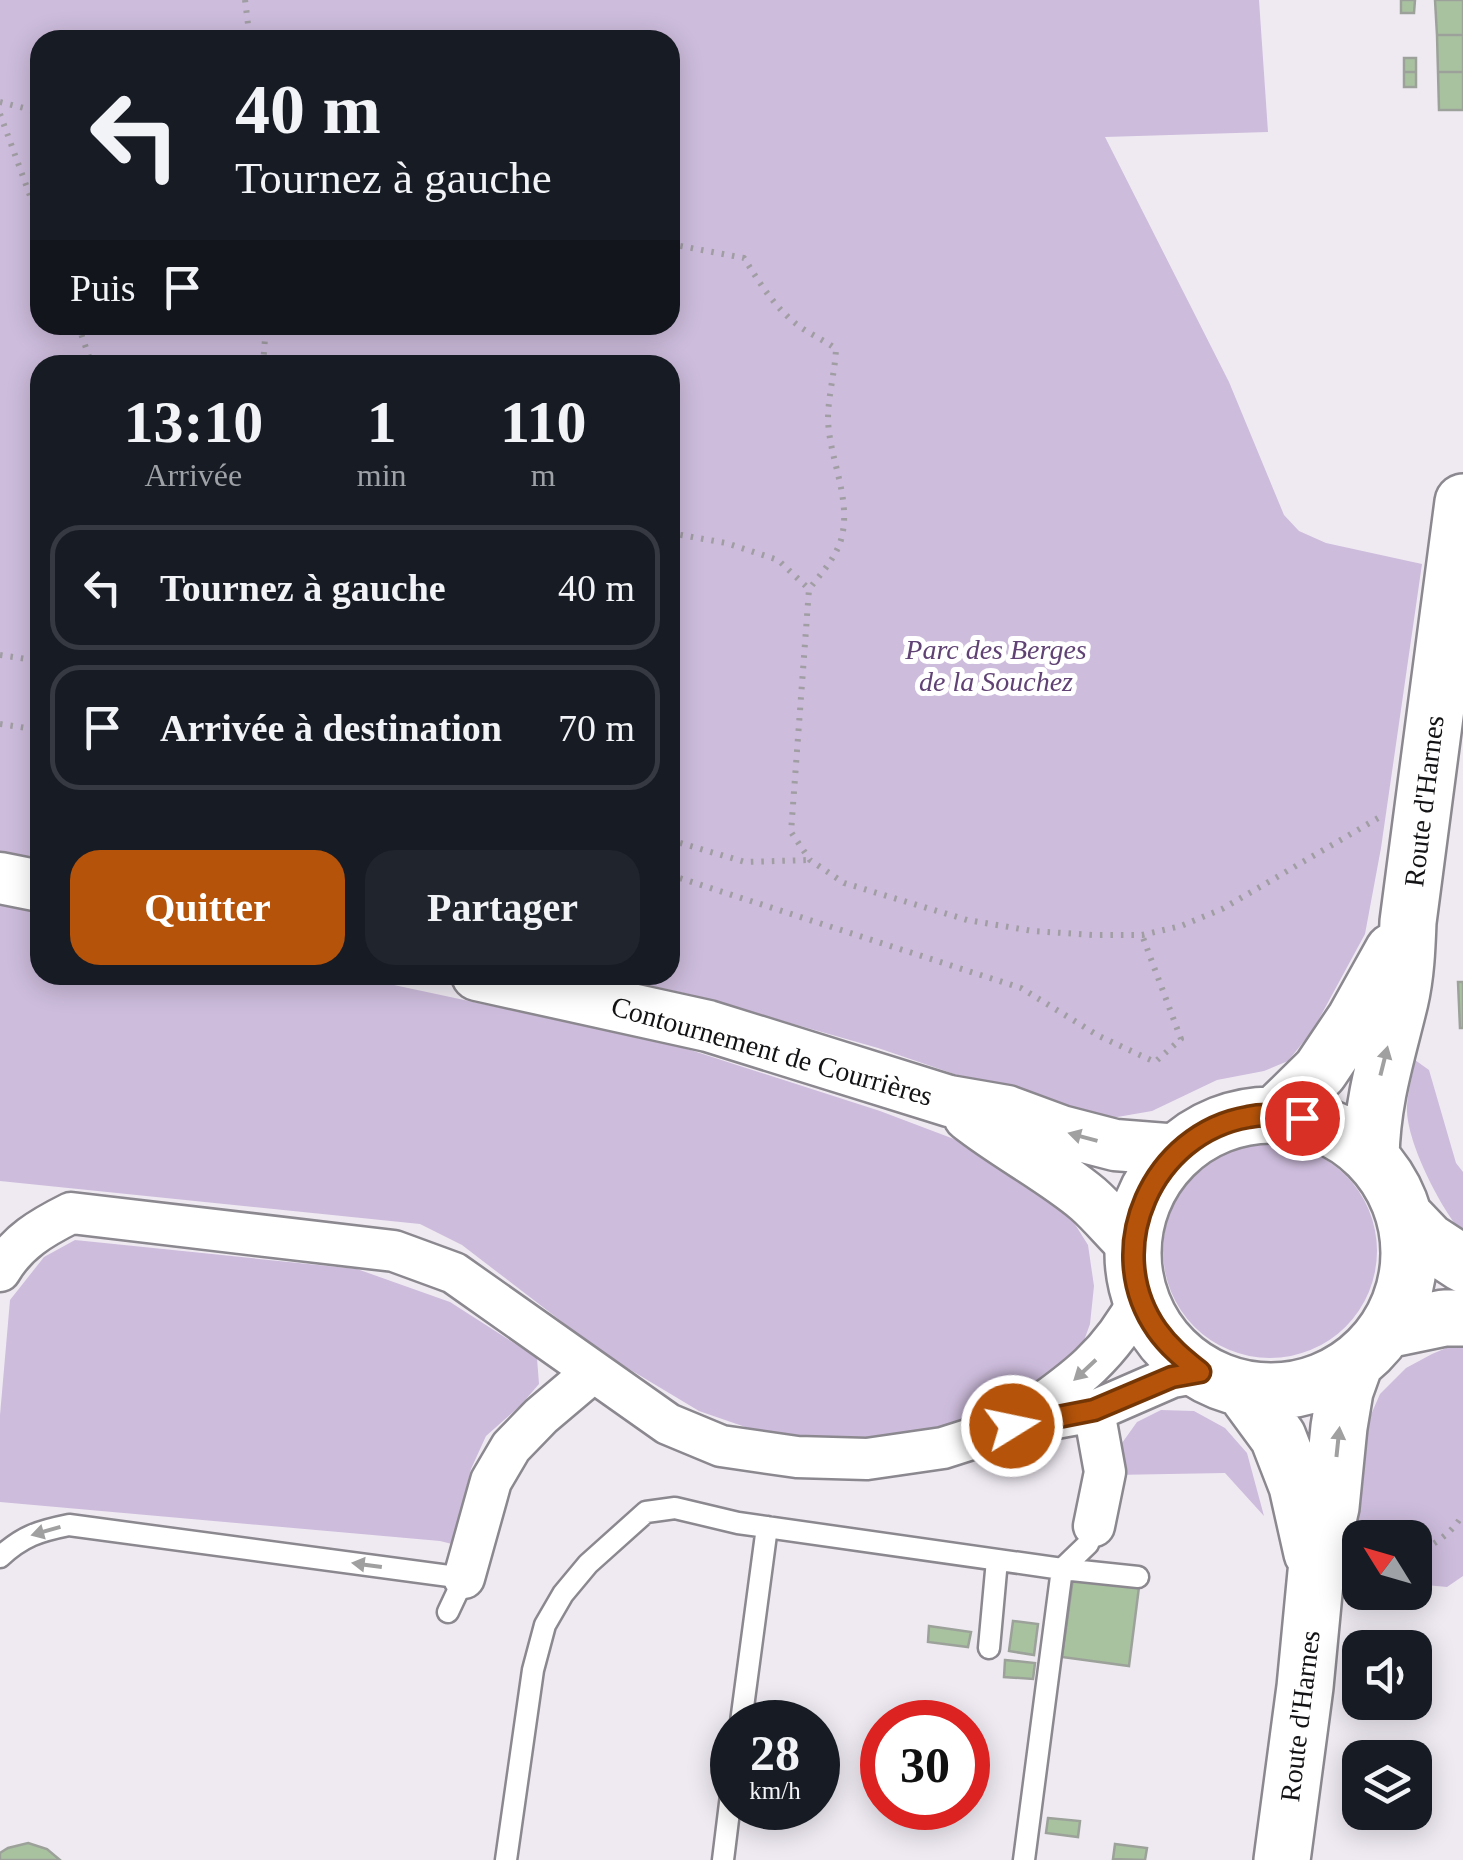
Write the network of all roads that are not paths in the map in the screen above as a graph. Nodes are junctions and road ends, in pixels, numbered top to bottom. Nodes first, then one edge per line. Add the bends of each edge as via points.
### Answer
1 (1463, 502) edge
2 (0, 878) edge
3 (30, 884) edge
4 (1408, 922) junction
5 (522, 985) edge
6 (950, 1100) junction
7 (1275, 1115) junction
8 (1179, 1150) junction
9 (1371, 1157) junction
10 (1404, 1217) junction
11 (1463, 1264) edge
12 (0, 1272) edge
13 (1137, 1272) junction
14 (1463, 1318) edge
15 (1370, 1346) junction
16 (593, 1372) junction
17 (1221, 1380) junction
18 (1094, 1410) junction
19 (1012, 1426) junction
20 (1094, 1526) joint
21 (768, 1527) junction
22 (0, 1557) edge
23 (997, 1560) junction
24 (1062, 1569) junction
25 (1316, 1572) junction
26 (1138, 1578) dead end
27 (456, 1595) joint
28 (988, 1648) dead end
29 (744, 1700) edge
30 (727, 1830) edge
31 (506, 1860) edge
32 (723, 1860) edge
33 (1024, 1860) edge
34 (1282, 1860) edge

1 - 4 main road, Route d'Harnes
2 - 3 street
4 - 7 main road, Route d'Harnes via 1320,1071
9 -> 4 main road, Route d'Harnes via 1375,1097 1401,997
5 - 6 street, Contournement de Courrières via 708,1026
8 -> 6 street, Contournement de Courrières via 1115,1146
6 - 13 street, Contournement de Courrières via 1090,1200
7 - 8 main road via 1224,1124
7 - 9 main road via 1326,1126
8 - 13 main road via 1137,1219
9 - 10 main road via 1392,1184
10 - 11 main road
10 - 15 main road via 1408,1276 1400,1304
12 - 16 street via 37,1230 71,1213 394,1251 454,1273
13 - 17 main road via 1155,1328 1175,1352
13 -> 19 street via 1129,1320 1110,1347
14 - 15 main road via 1444,1318
15 - 17 main road via 1330,1378 1301,1388 1272,1391
25 -> 15 main road, Route d'Harnes via 1345,1391
16 - 19 street via 668,1424 722,1446 797,1457 867,1459 943,1448
16 - 27 street via 511,1447 490,1481
17 - 18 street via 1172,1377
17 - 25 main road, Route d'Harnes via 1278,1438
18 - 19 street
18 - 20 street via 1105,1472
20 - 24 lane via 1088,1544
21 - 23 lane
21 - 29 lane
21 - 31 lane via 675,1508 646,1512 563,1594 545,1625 533,1670
27 -> 22 lane via 69,1525 38,1531
23 - 24 lane
23 - 28 lane
24 - 26 lane
24 - 33 lane
25 - 34 main road, Route d'Harnes
30 - 32 lane

